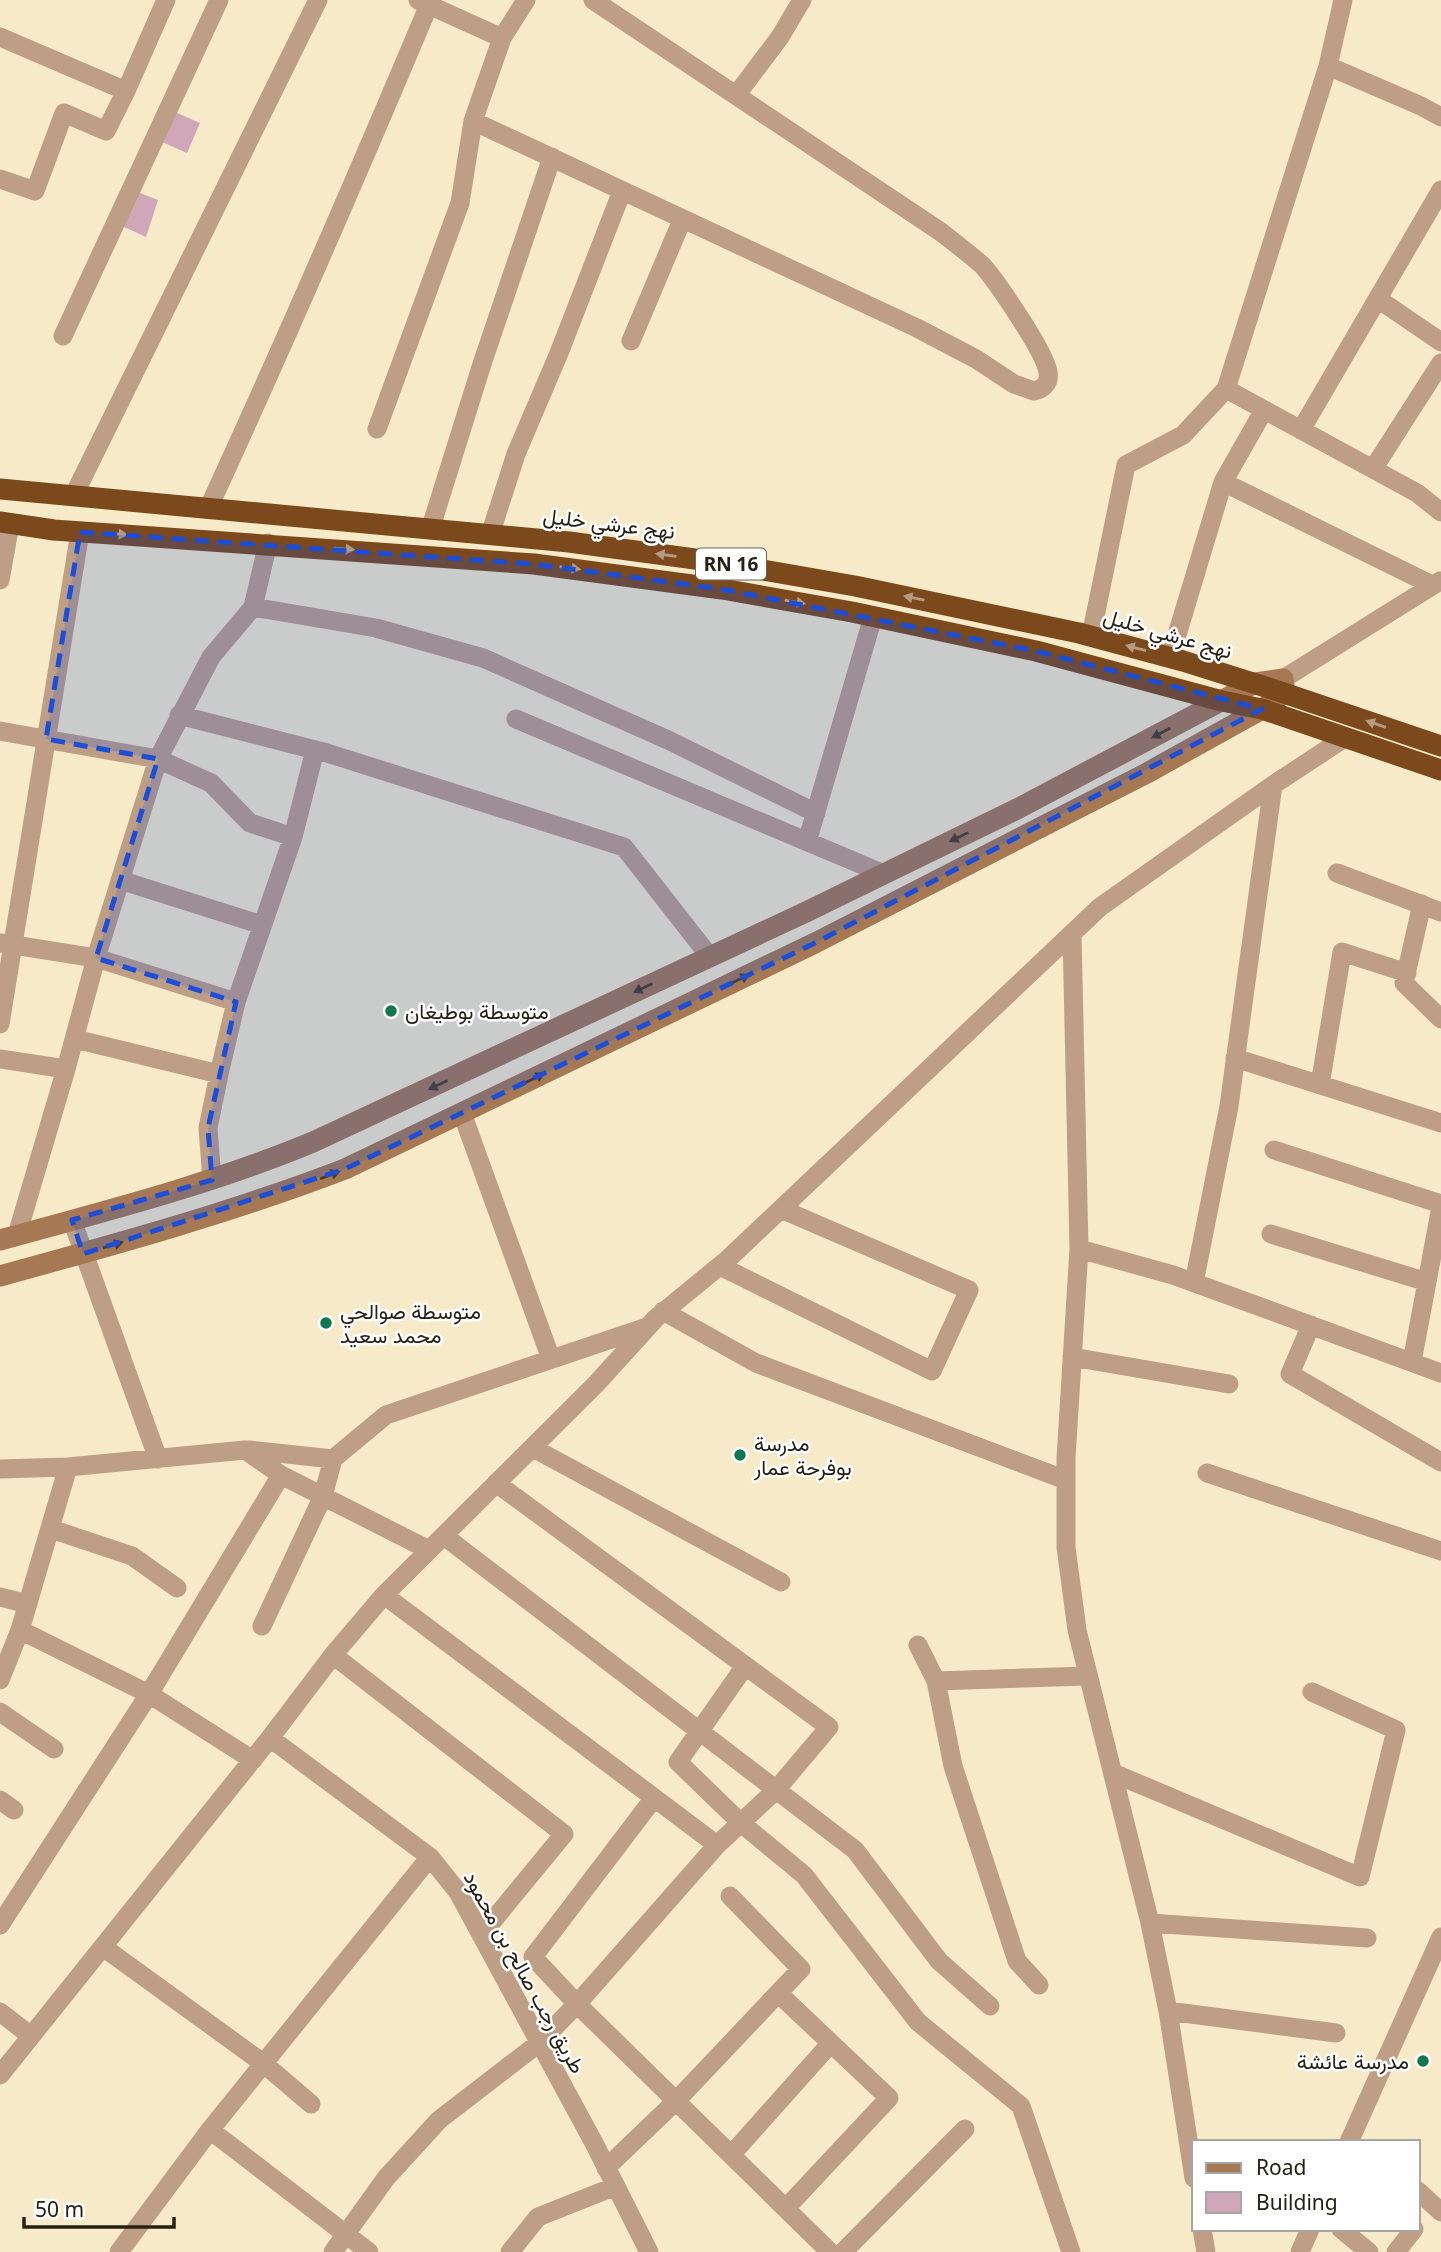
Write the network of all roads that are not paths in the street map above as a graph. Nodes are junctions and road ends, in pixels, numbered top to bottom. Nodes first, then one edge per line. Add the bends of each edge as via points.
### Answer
1 (166, 0) edge
2 (219, 0) edge
3 (318, 0) edge
4 (526, 0) edge
5 (593, 0) edge
6 (802, 0) edge
7 (1343, 0) edge
8 (426, 2) edge
9 (616, 6) edge
10 (0, 37) edge
11 (502, 38) junction
12 (1328, 66) junction
13 (126, 91) junction
14 (737, 94) junction
15 (1441, 117) edge
16 (473, 121) junction
17 (552, 157) junction
18 (0, 179) edge
19 (1441, 190) edge
20 (622, 191) junction
21 (682, 220) junction
22 (1378, 299) junction
23 (62, 337) dead end
24 (631, 341) dead end
25 (1441, 342) edge
26 (1441, 363) edge
27 (1226, 389) junction
28 (1264, 410) junction
29 (377, 429) dead end
30 (1301, 430) junction
31 (1374, 469) junction
32 (1223, 482) junction
33 (0, 489) edge
34 (74, 495) junction
35 (208, 509) junction
36 (1441, 512) edge
37 (5, 523) edge
38 (430, 530) junction
39 (80, 532) junction
40 (490, 535) junction
41 (268, 543) junction
42 (0, 580) edge
43 (1436, 583) edge
44 (253, 607) junction
45 (873, 617) junction
46 (1091, 636) junction
47 (1170, 658) junction
48 (1255, 683) junction
49 (1284, 686) junction
50 (1222, 701) junction
51 (1262, 709) junction
52 (178, 715) junction
53 (516, 719) dead end
54 (0, 731) edge
55 (1346, 737) junction
56 (46, 739) junction
57 (1441, 746) edge
58 (315, 750) junction
59 (158, 759) junction
60 (1441, 770) edge
61 (1273, 785) junction
62 (816, 813) junction
63 (293, 837) junction
64 (807, 842) junction
65 (1337, 873) dead end
66 (884, 874) junction
67 (120, 880) junction
68 (1422, 904) junction
69 (1441, 912) edge
70 (262, 925) junction
71 (1072, 934) junction
72 (6, 944) edge
73 (710, 957) junction
74 (96, 958) junction
75 (1407, 973) junction
76 (236, 1002) junction
77 (1441, 1019) edge
78 (0, 1024) edge
79 (75, 1039) junction
80 (0, 1059) edge
81 (1235, 1059) junction
82 (66, 1069) junction
83 (219, 1074) junction
84 (1320, 1085) junction
85 (462, 1113) junction
86 (1441, 1123) edge
87 (1274, 1150) dead end
88 (212, 1180) junction
89 (1441, 1205) edge
90 (781, 1209) junction
91 (72, 1220) junction
92 (1271, 1234) dead end
93 (9, 1237) edge
94 (1079, 1249) junction
95 (83, 1254) junction
96 (720, 1266) junction
97 (0, 1276) edge
98 (1427, 1282) junction
99 (1194, 1283) junction
100 (663, 1311) junction
101 (1311, 1325) junction
102 (648, 1326) junction
103 (1072, 1357) junction
104 (551, 1359) junction
105 (1412, 1362) junction
106 (1441, 1373) edge
107 (1228, 1384) dead end
108 (533, 1448) junction
109 (245, 1450) junction
110 (158, 1459) junction
111 (332, 1459) junction
112 (1441, 1462) edge
113 (68, 1467) junction
114 (0, 1469) edge
115 (1207, 1473) dead end
116 (282, 1475) junction
117 (1066, 1480) junction
118 (496, 1483) junction
119 (323, 1496) junction
120 (51, 1529) junction
121 (444, 1536) junction
122 (429, 1550) junction
123 (1441, 1551) edge
124 (780, 1582) dead end
125 (177, 1588) dead end
126 (384, 1595) junction
127 (0, 1597) edge
128 (28, 1604) junction
129 (262, 1626) dead end
130 (20, 1630) junction
131 (918, 1646) dead end
132 (333, 1655) junction
133 (745, 1666) junction
134 (1088, 1676) junction
135 (0, 1679) edge
136 (936, 1681) junction
137 (1312, 1692) dead end
138 (149, 1695) junction
139 (0, 1712) edge
140 (701, 1732) junction
141 (270, 1738) junction
142 (54, 1749) dead end
143 (253, 1760) junction
144 (1112, 1773) junction
145 (776, 1790) junction
146 (654, 1797) junction
147 (741, 1823) junction
148 (718, 1845) junction
149 (430, 1857) junction
150 (730, 1896) dead end
151 (1150, 1923) junction
152 (0, 1925) edge
153 (481, 1935) junction
154 (1441, 1937) edge
155 (1367, 1938) dead end
156 (103, 1947) junction
157 (1038, 1985) dead end
158 (778, 1993) junction
159 (577, 2004) junction
160 (990, 2006) dead end
161 (1168, 2011) junction
162 (0, 2012) edge
163 (1336, 2033) dead end
164 (31, 2036) junction
165 (539, 2043) junction
166 (831, 2043) junction
167 (263, 2063) junction
168 (0, 2075) edge
169 (676, 2101) junction
170 (311, 2104) dead end
171 (965, 2129) dead end
172 (210, 2130) junction
173 (1355, 2139) edge
174 (731, 2155) junction
175 (1192, 2165) edge
176 (606, 2168) junction
177 (616, 2186) junction
178 (1420, 2193) edge
179 (786, 2208) junction
180 (1437, 2208) edge
181 (1420, 2222) edge
182 (1202, 2231) edge
183 (1309, 2231) edge
184 (1343, 2231) edge
185 (1412, 2231) edge
186 (347, 2235) junction
187 (119, 2252) edge
188 (333, 2252) edge
189 (369, 2252) edge
190 (510, 2252) edge
191 (649, 2252) edge
192 (830, 2252) edge
193 (843, 2252) edge
194 (1071, 2252) edge
195 (1206, 2252) edge
196 (1300, 2252) edge
197 (1369, 2252) edge
198 (1396, 2252) edge

1 - 13 street
2 - 23 street
3 - 34 street
4 - 11 street
5 - 9 street
6 - 14 street
7 - 12 street
8 - 11 street
8 - 35 street via 317,268
9 - 14 street
10 - 13 street
11 - 16 street
12 - 15 street
12 - 27 street
13 - 18 street via 107,131 64,113 35,191
14 - 21 street via 941,232 983,267 1021,321 1048,370 1048,381 1034,391 1014,384 944,341
16 - 17 street
16 - 29 street via 460,203
17 - 20 street
17 - 38 street
19 - 22 street
20 - 21 street
20 - 40 street via 516,454
21 - 24 street
22 - 25 street
22 - 30 street
26 - 31 street
27 - 28 street
27 - 46 street via 1183,435 1126,465
28 - 30 street
28 - 32 street
30 - 31 street
31 - 36 street
32 - 43 street
32 - 47 street
33 - 34 highway, نهج عرشي خليل / RN 16
34 - 35 highway, نهج عرشي خليل / RN 16
35 - 38 highway, نهج عرشي خليل / RN 16
37 - 39 highway, RN 16
37 - 42 street
38 - 40 highway, نهج عرشي خليل / RN 16
39 -> 41 highway, RN 16
39 - 56 street
46 -> 40 highway, نهج عرشي خليل / RN 16 via 718,562
41 - 44 street
41 -> 45 highway, RN 16 via 534,564 722,589
43 - 49 street
44 - 52 street via 211,657
44 - 62 street via 376,628 483,658
45 - 50 highway, RN 16 via 1035,651
45 - 62 street
47 -> 46 highway, نهج عرشي خليل / RN 16
47 - 48 highway, نهج عرشي خليل / RN 16
48 - 49 highway, نهج عرشي خليل / RN 16
48 - 50 street
49 - 51 street
57 -> 49 highway, نهج عرشي خليل / RN 16
50 - 51 highway, RN 16
50 -> 66 street
51 - 55 highway, RN 16
85 -> 51 street via 815,943
52 - 58 street
52 - 59 street
53 - 64 street
54 - 56 street
55 - 60 highway, RN 16
55 - 61 street
56 - 59 street
56 - 72 street
58 - 63 street
58 - 73 street via 624,847
59 - 63 street via 211,783 250,823
59 - 67 street
61 - 71 street via 1101,907
61 - 81 street
62 - 64 street
63 - 70 street
64 - 66 street
65 - 68 street
66 - 73 street
67 - 70 street
67 - 74 street
68 - 69 street
68 - 75 street
70 - 76 street
71 - 90 street
71 - 94 street
72 - 74 street
72 - 78 street
73 -> 88 street via 397,1104 263,1163
74 - 76 street
74 - 79 street
75 - 77 street via 1404,984
75 - 84 street via 1342,952
76 - 83 street
79 - 82 street
79 - 83 street
80 - 82 street
81 - 84 street
81 - 99 street
82 - 93 street
83 - 88 street via 208,1128
84 - 86 street
95 -> 85 street via 276,1196
85 - 104 street
87 - 89 street
88 - 91 street
89 - 98 street
90 - 96 street
90 - 96 street via 969,1290 932,1371
91 - 93 street
91 - 95 street
92 - 98 street
94 - 99 street
94 - 103 street
95 - 97 street
95 - 110 street
96 - 100 street
98 - 105 street
99 - 101 street
100 - 102 street
100 - 117 street via 756,1363
101 - 105 street
101 - 112 street via 1290,1374
102 - 104 street
102 - 108 street
103 - 107 street
103 - 117 street
104 - 111 street via 386,1415
105 - 106 street
108 - 118 street
108 - 124 street
109 - 110 street
109 - 111 street
109 - 116 street
110 - 113 street
111 - 119 street
113 - 114 street
113 - 120 street
115 - 123 street
116 - 119 street
116 - 138 street
117 - 134 street via 1066,1547
118 - 121 street
118 - 133 street
119 - 122 street
119 - 129 street
120 - 125 street via 132,1556
120 - 128 street
121 - 122 street
121 - 140 street
122 - 126 street
126 - 132 street
126 - 146 street
127 - 128 street
128 - 130 street
130 - 135 street
130 - 138 street
131 - 136 street
132 - 141 street
132 - 153 street via 564,1833
133 - 140 street
133 - 145 street via 829,1727
134 - 136 street
134 - 144 street
136 - 157 street via 953,1766 1017,1961
137 - 144 street via 1396,1730 1360,1877
138 - 143 street
138 - 152 street
139 - 142 street
140 - 145 street
140 - 147 street via 678,1762
141 - 143 street
141 - 149 street, طريق رجب صالح بن محمود
143 - 156 street
144 - 151 street
145 - 147 street
145 - 160 street via 855,1850 939,1961
146 - 148 street
146 - 159 street via 533,1957
147 - 148 street
147 - 194 street via 804,1875 918,2022 1020,2106
148 - 159 street
149 - 153 street, طريق رجب صالح بن محمود via 458,1892
149 - 167 street
150 - 158 street via 801,1969
151 - 155 street
151 - 161 street
153 - 165 street, طريق رجب صالح بن محمود
154 - 173 street
156 - 164 street
156 - 167 street
158 - 166 street
158 - 169 street
159 - 165 street
159 - 169 street
161 - 163 street
161 - 175 street
162 - 164 street
164 - 168 street
165 - 176 street, طريق رجب صالح بن محمود
165 - 186 street via 439,2120 386,2178
166 - 174 street
166 - 179 street via 890,2098
167 - 170 street
167 - 172 street
169 - 174 street
169 - 176 street
171 - 193 street
172 - 186 street
172 - 187 street
174 - 179 street
176 - 177 street, طريق رجب صالح بن محمود
177 - 190 street via 538,2217
177 - 191 street, طريق رجب صالح بن محمود
178 - 180 street
179 - 192 street
180 - 181 street
182 - 195 street
183 - 196 street
184 - 197 street
185 - 198 street
186 - 188 street
186 - 189 street

